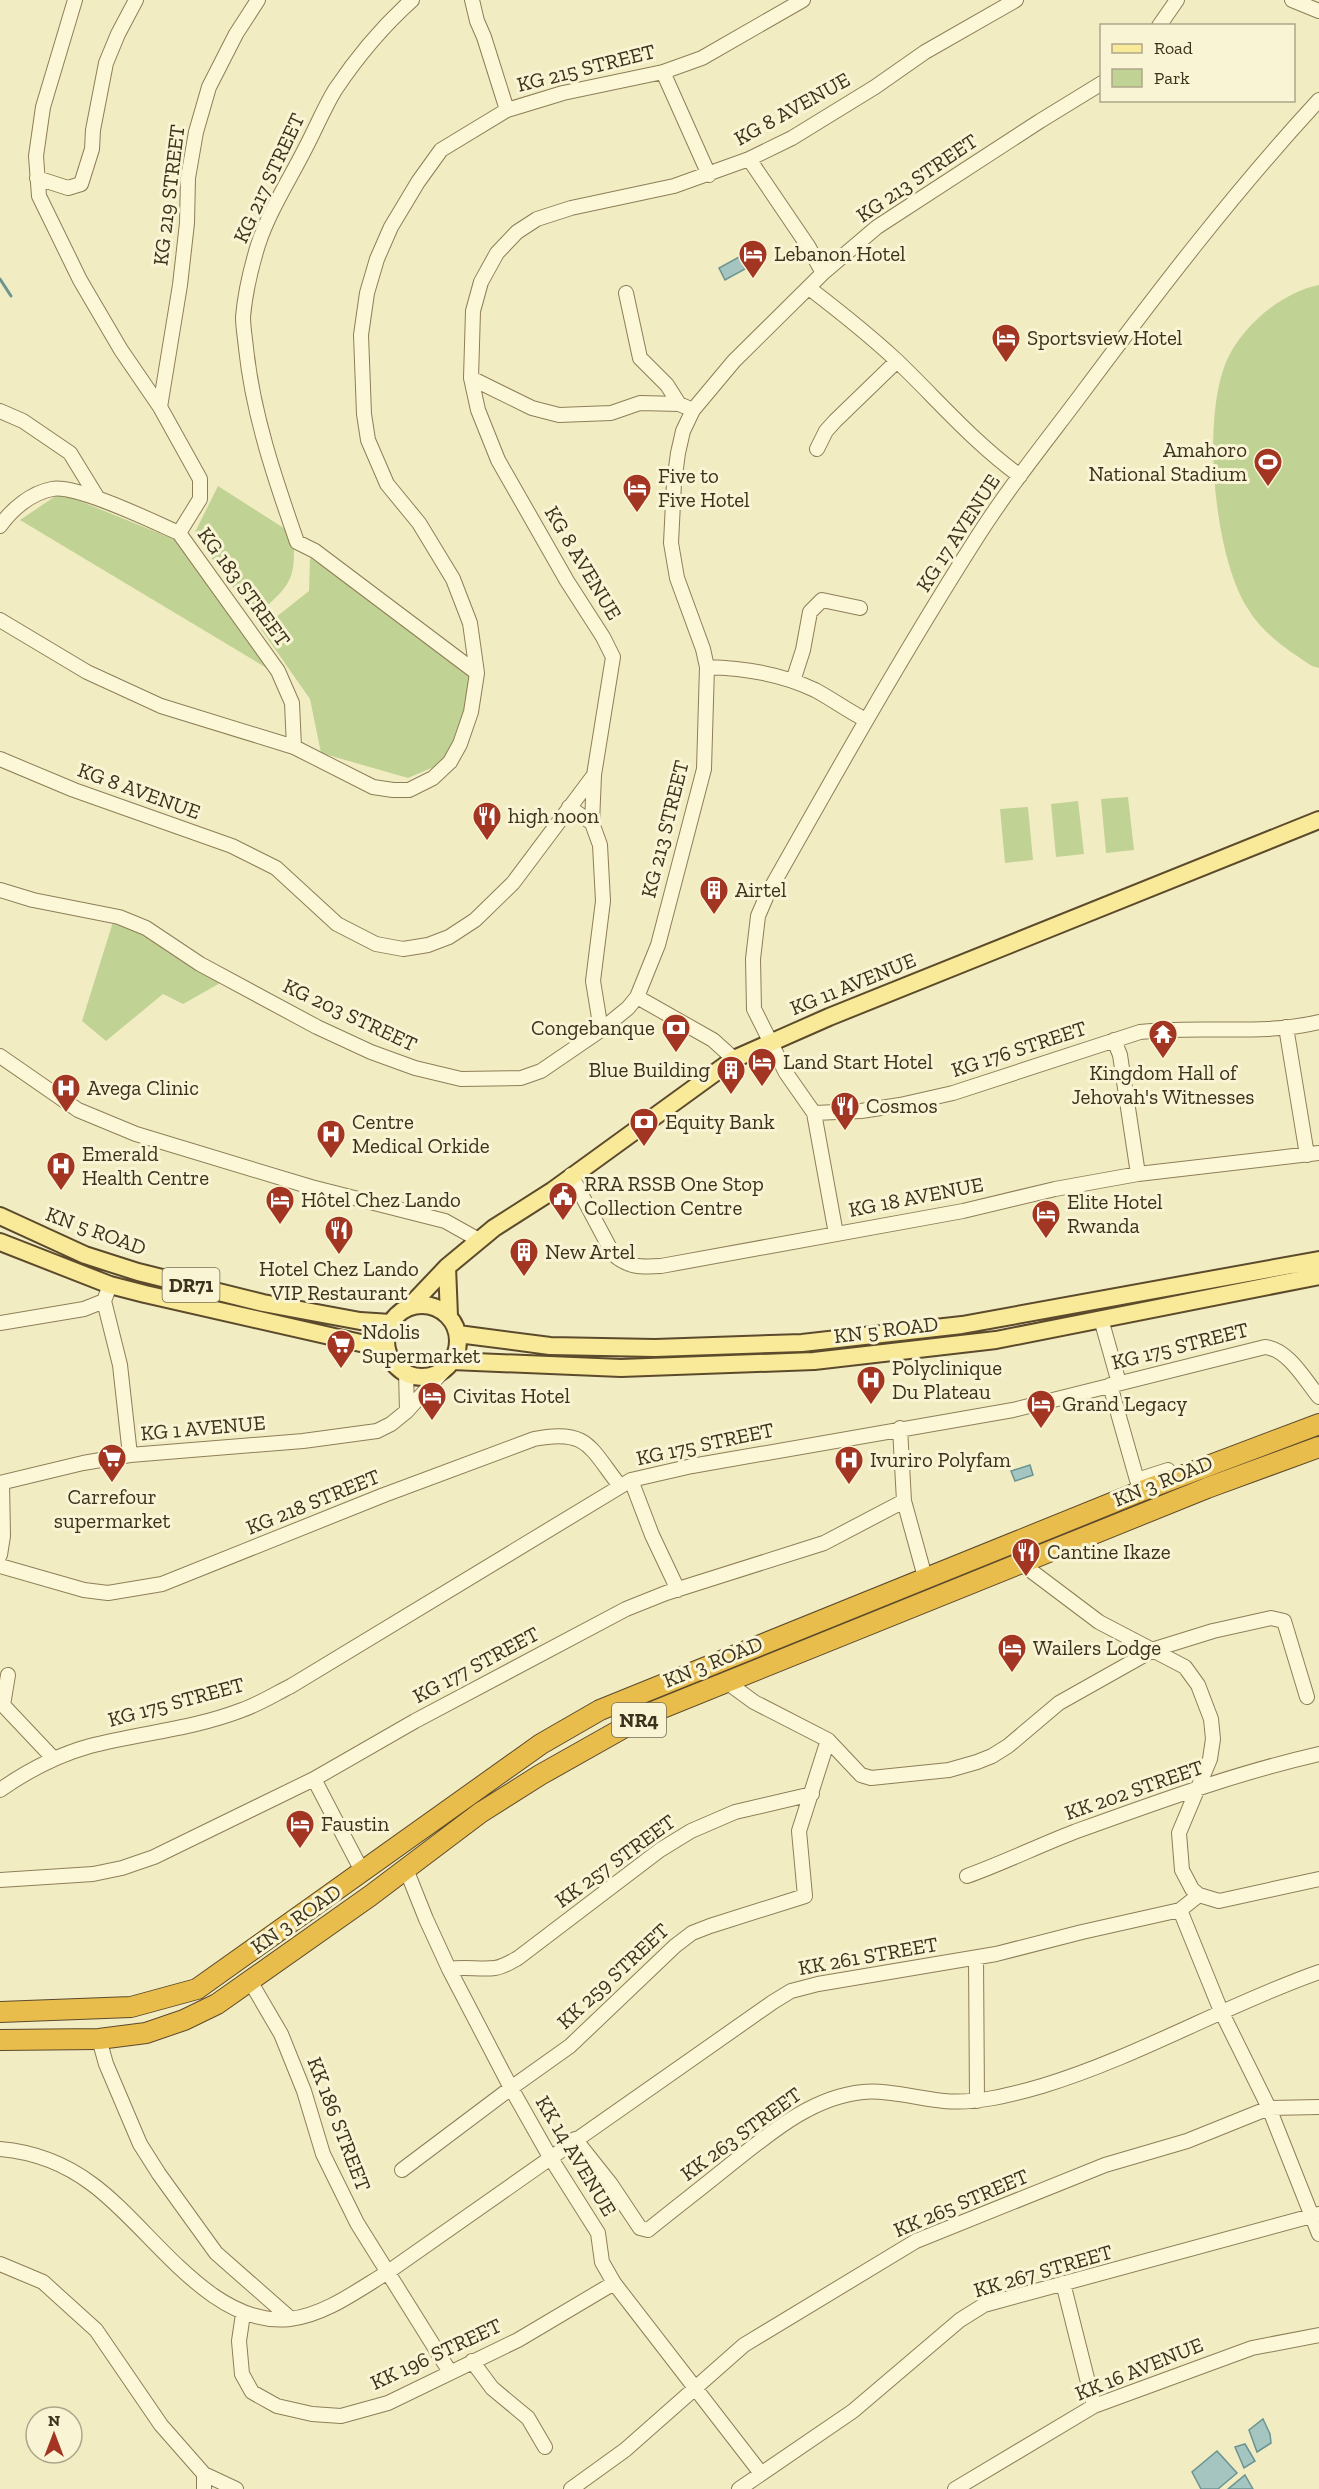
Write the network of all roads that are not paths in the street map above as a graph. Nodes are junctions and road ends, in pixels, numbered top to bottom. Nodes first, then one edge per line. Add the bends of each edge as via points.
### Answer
1 (75, 0) edge
2 (136, 0) edge
3 (258, 0) edge
4 (412, 0) edge
5 (472, 0) edge
6 (803, 0) edge
7 (1016, 0) edge
8 (1177, 0) edge
9 (1292, 0) edge
10 (1315, 6) edge
11 (1160, 24) edge
12 (663, 72) junction
13 (1100, 84) edge
14 (1319, 99) edge
15 (507, 110) junction
16 (749, 159) junction
17 (709, 174) junction
18 (37, 178) junction
19 (823, 273) junction
20 (809, 288) junction
21 (626, 294) dead end
22 (897, 361) junction
23 (471, 378) junction
24 (679, 404) junction
25 (160, 407) junction
26 (693, 410) junction
27 (0, 411) edge
28 (816, 449) dead end
29 (1020, 476) junction
30 (97, 497) junction
31 (0, 526) edge
32 (179, 533) junction
33 (860, 608) dead end
34 (0, 620) edge
35 (707, 667) junction
36 (477, 673) junction
37 (793, 681) junction
38 (866, 720) junction
39 (294, 747) junction
40 (0, 759) edge
41 (594, 775) junction
42 (569, 807) junction
43 (1319, 820) edge
44 (592, 823) junction
45 (0, 890) edge
46 (637, 997) junction
47 (1319, 1022) edge
48 (1286, 1027) junction
49 (601, 1030) junction
50 (1114, 1041) junction
51 (771, 1042) junction
52 (0, 1056) edge
53 (734, 1059) junction
54 (814, 1113) junction
55 (1313, 1154) edge
56 (1138, 1174) junction
57 (572, 1175) junction
58 (0, 1216) edge
59 (836, 1234) junction
60 (479, 1240) junction
61 (0, 1242) edge
62 (1319, 1260) edge
63 (447, 1267) junction
64 (1319, 1276) edge
65 (110, 1285) junction
66 (104, 1301) junction
67 (409, 1307) junction
68 (449, 1316) junction
69 (1101, 1319) junction
70 (0, 1323) edge
71 (391, 1323) junction
72 (458, 1334) junction
73 (387, 1349) junction
74 (449, 1364) junction
75 (406, 1372) junction
76 (1115, 1384) junction
77 (1319, 1397) edge
78 (407, 1411) junction
79 (1319, 1424) edge
80 (900, 1428) junction
81 (1319, 1447) edge
82 (130, 1455) junction
83 (1171, 1480) junction
84 (1, 1483) edge
85 (626, 1483) junction
86 (904, 1501) junction
87 (0, 1555) edge
88 (1022, 1564) junction
89 (0, 1566) edge
90 (925, 1578) junction
91 (678, 1590) junction
92 (1155, 1649) junction
93 (8, 1675) dead end
94 (728, 1683) junction
95 (1307, 1697) dead end
96 (600, 1710) junction
97 (617, 1731) junction
98 (828, 1740) junction
99 (1319, 1754) edge
100 (54, 1759) junction
101 (314, 1779) junction
102 (0, 1790) edge
103 (1196, 1790) junction
104 (812, 1794) junction
105 (406, 1869) junction
106 (362, 1871) junction
107 (967, 1876) dead end
108 (1319, 1879) edge
109 (0, 1880) edge
110 (1195, 1892) junction
111 (1180, 1910) junction
112 (976, 1958) junction
113 (449, 1969) junction
114 (1319, 1972) edge
115 (250, 1981) junction
116 (1221, 2011) junction
117 (0, 2012) edge
118 (99, 2039) junction
119 (0, 2040) edge
120 (511, 2088) junction
121 (977, 2101) junction
122 (1319, 2107) edge
123 (1269, 2108) junction
124 (575, 2139) junction
125 (0, 2149) edge
126 (550, 2157) junction
127 (402, 2170) dead end
128 (1315, 2215) edge
129 (1319, 2234) edge
130 (0, 2264) edge
131 (388, 2272) junction
132 (614, 2283) junction
133 (1063, 2283) junction
134 (243, 2314) junction
135 (291, 2319) junction
136 (1319, 2335) edge
137 (472, 2361) junction
138 (450, 2372) junction
139 (694, 2387) junction
140 (1094, 2406) junction
141 (545, 2447) dead end
142 (760, 2472) junction
143 (204, 2474) junction
144 (204, 2489) edge
145 (236, 2489) edge
146 (570, 2489) edge
147 (739, 2489) edge
148 (955, 2489) edge

1 - 18 street, KG 183 STREET via 43,107
2 - 18 street via 106,63 92,149 81,184 68,188
3 - 25 street, KG 219 STREET via 209,87 195,132 188,224
4 - 36 street, KG 217 STREET via 384,25 334,92 258,244 243,318 255,406 297,542 315,551
5 - 15 street
6 - 12 street, KG 215 STREET via 702,58
7 - 16 street, KG 8 AVENUE via 925,52 792,138
8 - 11 street
9 - 10 street
12 - 15 street, KG 215 STREET via 563,93
12 - 17 street
13 - 19 street, KG 213 STREET via 878,227
14 - 29 street, KG 17 AVENUE via 1175,269
15 - 36 street, KG 215 STREET via 441,150 418,182 377,259 361,335 368,440 387,484 418,523 453,579 470,623
16 - 17 street, KG 8 AVENUE
16 - 19 street
17 - 23 street, KG 8 AVENUE via 674,186 571,208 537,219 517,232 481,282 473,311
18 - 25 street, KG 183 STREET via 39,196 80,280
19 - 20 street, KG 213 STREET
20 - 22 street
20 - 26 street, KG 213 STREET via 734,362
21 - 24 street via 640,358 667,385
22 - 28 street via 835,421
22 - 29 street via 990,454
23 - 24 street via 532,408 559,415 610,413 640,403
23 - 41 street, KG 8 AVENUE via 478,410 498,460 613,657
24 - 26 street
25 - 32 street, KG 183 STREET via 200,479 200,499
26 - 35 street, KG 213 STREET via 678,453 671,543 677,578
27 - 30 street via 23,421 70,453
29 - 38 street, KG 17 AVENUE via 975,541
30 - 31 street via 54,488 9,512
30 - 32 street
32 - 39 street, KG 183 STREET via 279,671 292,703
33 - 37 street via 822,600 814,607
34 - 39 street via 87,672 161,706
35 - 37 street
35 - 46 street, KG 213 STREET via 704,769 658,945
36 - 39 street, KG 215 STREET via 471,712 450,762 433,778 409,790 373,787
37 - 38 street
38 - 51 street, KG 17 AVENUE via 758,916 753,959 754,1008
40 - 42 street, KG 8 AVENUE via 74,790 232,846 276,868 337,924 376,944 403,949 449,937 475,920 513,883
41 - 42 street, KG 8 AVENUE
41 - 44 street
42 - 44 street
43 - 51 main road, KG 11 AVENUE
44 - 49 street via 600,845 602,873 603,901 593,981
45 - 49 street, KG 203 STREET via 119,917 146,928 200,964 317,1027 415,1068 461,1079 521,1078 541,1071
46 - 49 street, KG 203 STREET
46 - 53 street via 713,1040
47 - 48 street, KG 176 STREET
48 - 50 street, KG 176 STREET via 1173,1028 1140,1032
48 - 55 street
50 - 54 street, KG 176 STREET via 953,1093 861,1111
50 - 56 street via 1120,1055
51 - 53 main road, KG 11 AVENUE
51 - 54 street via 786,1073
52 - 60 street via 78,1110 136,1134 311,1187 445,1221
53 - 57 main road, KG 11 AVENUE
54 - 59 street
55 - 56 street, KG 18 AVENUE
56 - 59 street, KG 18 AVENUE
57 - 59 street, KG 18 AVENUE via 613,1254 623,1264 661,1266
57 - 60 main road, KG 11 AVENUE
58 - 71 main road, KN 5 ROAD / DR71 via 85,1255 138,1272 263,1303
60 - 63 main road, KG 11 AVENUE
61 - 65 main road, KN 5 ROAD / DR71
62 - 72 main road, KN 5 ROAD via 962,1325 802,1343 738,1347 569,1346
63 - 67 main road, KG 11 AVENUE
63 - 68 main road
64 - 69 main road, KN 5 ROAD
65 - 66 street
65 - 73 main road, KN 5 ROAD / DR71
66 - 70 street via 84,1309
66 - 82 street via 120,1365
67 - 68 main road via 430,1306
67 - 71 main road
68 - 72 main road
69 - 74 main road, KN 5 ROAD via 996,1340 814,1361 621,1368
69 - 76 street
71 - 73 main road
72 - 74 main road
73 - 75 main road
74 - 75 main road via 427,1376
74 - 78 street, KG 1 AVENUE
75 - 78 street
76 - 77 street, KG 175 STREET via 1265,1347 1276,1348 1285,1356
76 - 80 street, KG 175 STREET via 1013,1410
76 - 83 street via 1137,1480 1167,1470
78 - 82 street, KG 1 AVENUE via 377,1431 360,1434
79 - 83 highway, KN 3 ROAD / NR4
80 - 85 street, KG 175 STREET via 692,1466
80 - 86 street
81 - 88 highway, KN 3 ROAD / NR4
82 - 84 street, KG 1 AVENUE
83 - 90 highway, KN 3 ROAD / NR4
84 - 87 street
85 - 89 street, KG 218 STREET via 585,1441 555,1435 534,1439 384,1495 162,1584 108,1593
85 - 91 street, KG 218 STREET
85 - 100 street, KG 175 STREET via 302,1680 241,1711 89,1746
86 - 90 street
86 - 91 street, KG 177 STREET via 824,1543
88 - 92 street via 1099,1622
88 - 94 highway, KN 3 ROAD / NR4
90 - 96 highway, KN 3 ROAD / NR4
91 - 101 street, KG 177 STREET via 626,1609
92 - 95 street via 1213,1631 1284,1621
92 - 98 street via 1059,1703 992,1756 968,1765 871,1778 861,1774
92 - 103 street via 1185,1667 1211,1719 1210,1759
93 - 100 street via 3,1705
94 - 97 highway, KN 3 ROAD / NR4 via 650,1713
94 - 98 street via 754,1702
96 - 97 highway
96 - 106 highway, KN 3 ROAD / NR4 via 541,1744
97 - 105 highway, KN 3 ROAD / NR4 via 480,1813
98 - 104 street, KK 259 STREET
99 - 103 street, KK 202 STREET
100 - 102 street, KG 175 STREET
101 - 106 street
101 - 109 street, KG 177 STREET via 154,1857 122,1868 93,1874
103 - 107 street, KK 202 STREET via 1072,1833
103 - 110 street via 1179,1833 1182,1870
104 - 113 street, KK 257 STREET via 746,1809 691,1831 507,1964
104 - 120 street, KK 259 STREET via 800,1831 805,1896 692,1933 570,2046
105 - 113 street, KK 14 AVENUE
105 - 115 highway, KN 3 ROAD / NR4
106 - 117 highway, KN 3 ROAD / NR4 via 197,1989 131,2007
108 - 110 street via 1231,1900 1219,1901
110 - 111 street, KK 261 STREET
111 - 112 street, KK 261 STREET
111 - 116 street
112 - 121 street
112 - 124 street, KK 261 STREET via 791,1991
113 - 120 street, KK 14 AVENUE
114 - 116 street, KK 263 STREET
115 - 118 highway, KN 3 ROAD / NR4 via 217,2004 184,2020 146,2033
115 - 131 street, KK 186 STREET via 281,2034 323,2154 357,2223
116 - 121 street, KK 263 STREET via 1149,2046 1053,2082
116 - 123 street
118 - 119 highway, KN 3 ROAD / NR4
118 - 135 street via 140,2144 159,2174 216,2253
120 - 126 street, KK 14 AVENUE
120 - 127 street
121 - 124 street, KK 263 STREET via 865,2091 835,2096 767,2136 648,2230 627,2211
122 - 123 street
123 - 128 street
123 - 139 street, KK 265 STREET via 1187,2141 1106,2165 916,2241 744,2345
124 - 126 street, KK 261 STREET
125 - 134 street via 41,2155 94,2184 162,2251 216,2298
126 - 131 street, KK 261 STREET
126 - 132 street, KK 14 AVENUE via 598,2233 602,2262
128 - 129 street
128 - 133 street, KK 267 STREET
130 - 143 street via 44,2282 96,2330 161,2425
131 - 135 street, KK 261 STREET via 320,2310
131 - 138 street, KK 186 STREET
132 - 137 street, KK 196 STREET via 518,2340
132 - 139 street, KK 14 AVENUE
133 - 140 street
133 - 142 street, KK 267 STREET via 984,2305 960,2320 853,2411
134 - 135 street
134 - 138 street, KK 196 STREET via 239,2342 242,2374 252,2392 277,2406 341,2416 388,2403
136 - 140 street, KK 16 AVENUE via 1252,2348
137 - 138 street, KK 196 STREET
137 - 141 street via 492,2388 528,2418
139 - 142 street, KK 14 AVENUE
139 - 146 street, KK 265 STREET via 625,2450
140 - 148 street, KK 16 AVENUE
142 - 147 street, KK 267 STREET
143 - 144 street
143 - 145 street

